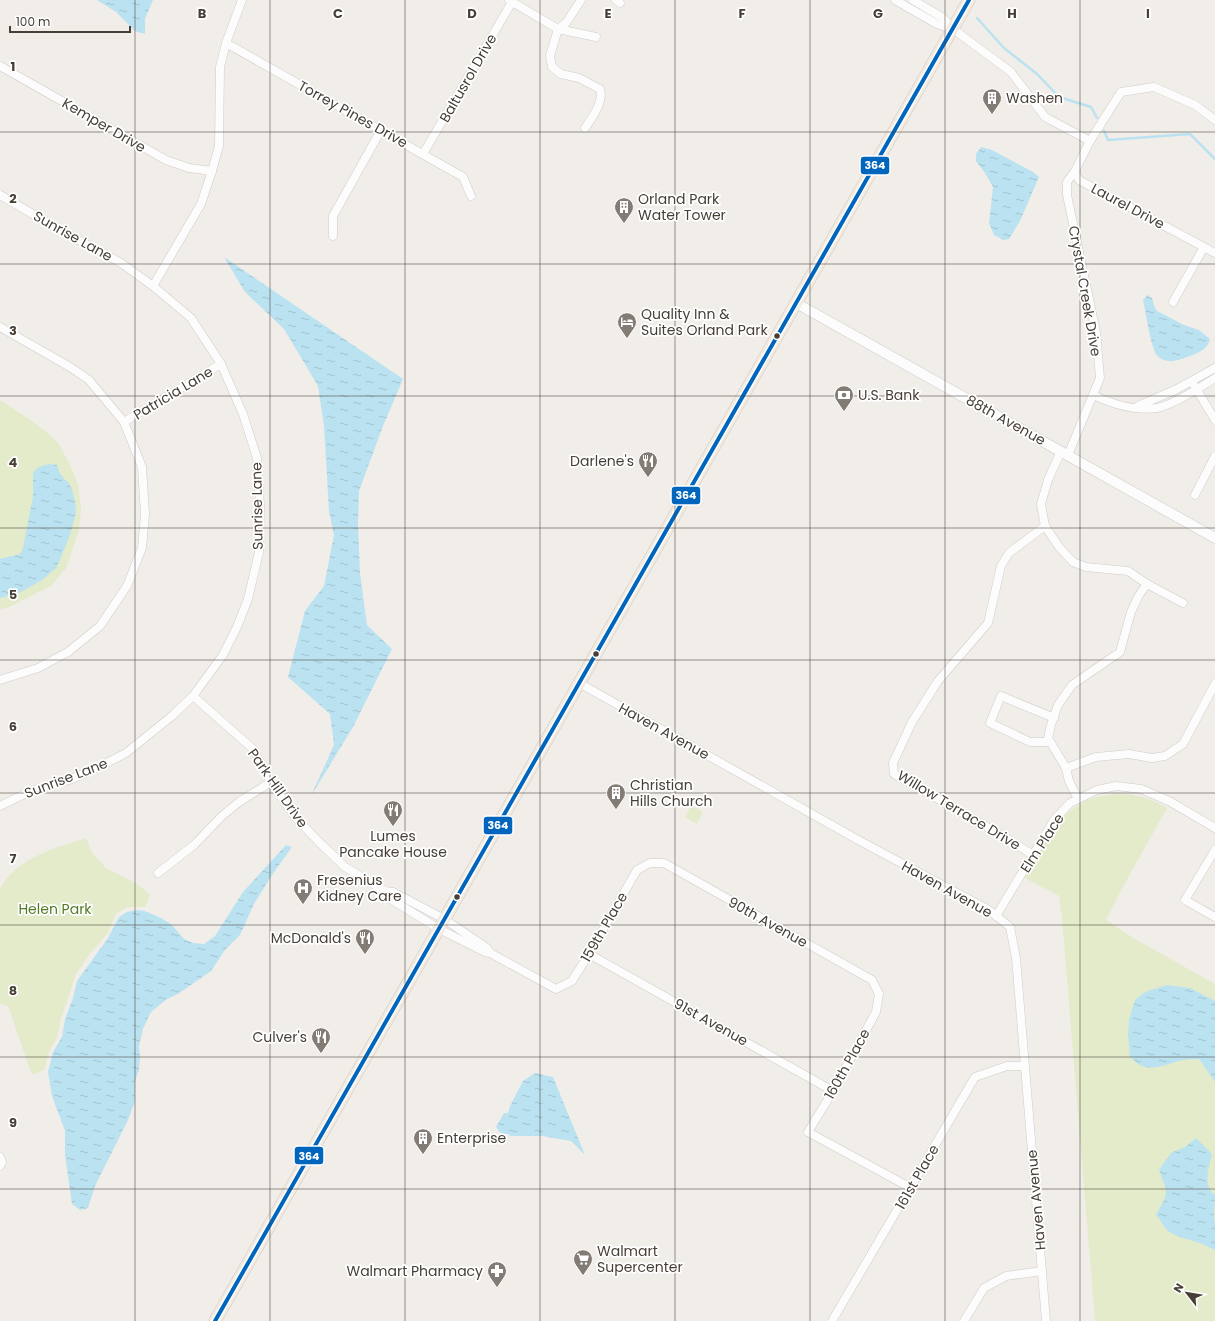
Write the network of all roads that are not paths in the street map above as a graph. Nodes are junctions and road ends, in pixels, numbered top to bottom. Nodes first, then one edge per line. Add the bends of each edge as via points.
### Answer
1 (242, 0) edge
2 (581, 0) edge
3 (895, 0) edge
4 (913, 0) edge
5 (969, 0) edge
6 (511, 1) edge
7 (558, 29) junction
8 (953, 29) junction
9 (596, 37) dead end
10 (226, 43) junction
11 (0, 66) edge
12 (1215, 120) edge
13 (585, 128) dead end
14 (381, 130) junction
15 (1090, 140) junction
16 (423, 154) junction
17 (212, 171) junction
18 (1075, 171) junction
19 (0, 195) edge
20 (471, 196) dead end
21 (333, 236) dead end
22 (1204, 247) junction
23 (1215, 253) edge
24 (153, 286) junction
25 (796, 302) junction
26 (1174, 302) dead end
27 (0, 327) edge
28 (221, 364) junction
29 (1215, 368) edge
30 (1215, 378) edge
31 (1192, 381) junction
32 (1196, 389) junction
33 (1093, 395) junction
34 (1136, 407) junction
35 (1215, 420) edge
36 (124, 422) junction
37 (1064, 453) junction
38 (1215, 456) edge
39 (1194, 495) dead end
40 (1046, 526) junction
41 (1215, 538) edge
42 (1147, 584) junction
43 (1183, 603) dead end
44 (0, 680) edge
45 (579, 683) junction
46 (1215, 684) edge
47 (193, 696) junction
48 (1054, 718) junction
49 (1050, 742) junction
50 (1066, 768) junction
51 (271, 782) junction
52 (1078, 799) junction
53 (0, 806) edge
54 (1215, 828) edge
55 (1215, 850) edge
56 (1033, 855) junction
57 (650, 862) joint
58 (158, 873) dead end
59 (385, 891) junction
60 (996, 916) junction
61 (1215, 917) edge
62 (441, 924) junction
63 (490, 953) junction
64 (589, 954) junction
65 (879, 994) joint
66 (1025, 1066) junction
67 (833, 1091) junction
68 (0, 1157) edge
69 (0, 1166) edge
70 (911, 1188) junction
71 (1042, 1271) junction
72 (215, 1321) edge
73 (832, 1321) edge
74 (964, 1321) edge
75 (1046, 1321) edge

1 - 10 street
2 - 7 street via 566,23
3 - 8 street via 937,24
4 - 8 street via 942,18
5 - 8 main road
6 - 7 street
6 - 16 street, Baltusrol Drive
7 - 9 street
7 - 13 street via 550,56 552,67 561,74 579,78 600,89 602,95
8 - 15 street via 1011,72 1045,117
8 - 25 main road
10 - 14 street, Torrey Pines Drive
10 - 17 street via 220,67 219,146
11 - 17 street, Kemper Drive via 166,160 189,168
12 - 15 street via 1195,105 1154,87 1121,92
14 - 16 street, Torrey Pines Drive
14 - 21 street via 333,216
15 - 18 street
16 - 20 street, Torrey Pines Drive via 463,177
17 - 24 street via 201,204
18 - 22 street, Laurel Drive via 1079,180
18 - 33 street, Crystal Creek Drive via 1067,182 1067,195 1096,332 1100,378
19 - 24 street, Sunrise Lane via 121,263
22 - 23 street, Laurel Drive
22 - 26 street
24 - 28 street, Sunrise Lane via 191,318
25 - 37 street, 88th Avenue
25 - 45 main road
27 - 36 street via 70,366 89,380
28 - 36 street, Patricia Lane
28 - 47 street, Sunrise Lane via 244,414 257,458 259,552 248,599 237,627 223,655
29 - 31 street
30 - 32 street
31 - 32 street
31 - 34 street
32 - 34 street via 1158,408
32 - 35 street
33 - 34 street via 1122,406
33 - 37 street, Crystal Creek Drive
36 - 44 street via 142,467 145,514 142,548 128,586 100,626 68,652 38,668
37 - 40 street, Crystal Creek Drive via 1048,480 1041,504
37 - 41 street, 88th Avenue
38 - 39 street
40 - 42 street, Crystal Creek Drive via 1059,547 1073,562 1086,567 1128,571
40 - 56 street, Willow Terrace Drive via 1009,553 1001,566 988,623 938,681 912,722 893,763 894,774
42 - 43 street, Crystal Creek Drive
42 - 48 street via 1132,612 1120,652 1072,685 1058,705
45 - 60 street, Haven Avenue
45 - 62 main road
46 - 50 street via 1182,744 1165,756 1152,758 1129,754 1096,757
47 - 51 street, Park Hill Drive via 253,749
47 - 53 street, Sunrise Lane via 126,753 70,780 30,792
48 - 49 street via 1048,738
48 - 49 street via 1001,696 990,723 1030,742
49 - 50 street
50 - 52 street
51 - 58 street via 222,816 194,845
51 - 59 street, Park Hill Drive via 295,817 345,867
52 - 54 street, Elm Place via 1097,790 1116,786 1141,789 1169,801
52 - 56 street, Elm Place via 1070,803 1054,820
55 - 61 street via 1185,900
56 - 60 street, Elm Place
57 - 64 street, 159th Place via 637,870
57 - 65 street, 90th Avenue via 664,863 872,980
59 - 62 street, Park Hill Drive via 393,892
59 - 62 street, Park Hill Drive via 389,898
60 - 66 street, Haven Avenue via 1010,927 1016,958
62 - 63 street via 484,952
62 - 63 street via 487,948
62 - 72 main road
63 - 64 street, 159th Place via 556,989 572,981
64 - 67 street, 91st Avenue
65 - 67 street, 160th Place via 876,1012
66 - 70 street, 161st Place via 1007,1066 975,1077
66 - 71 street, Haven Avenue
67 - 70 street, 160th Place via 808,1132
68 - 69 street
70 - 73 street, 161st Place
71 - 74 street via 1006,1276 984,1288
71 - 75 street, Haven Avenue

